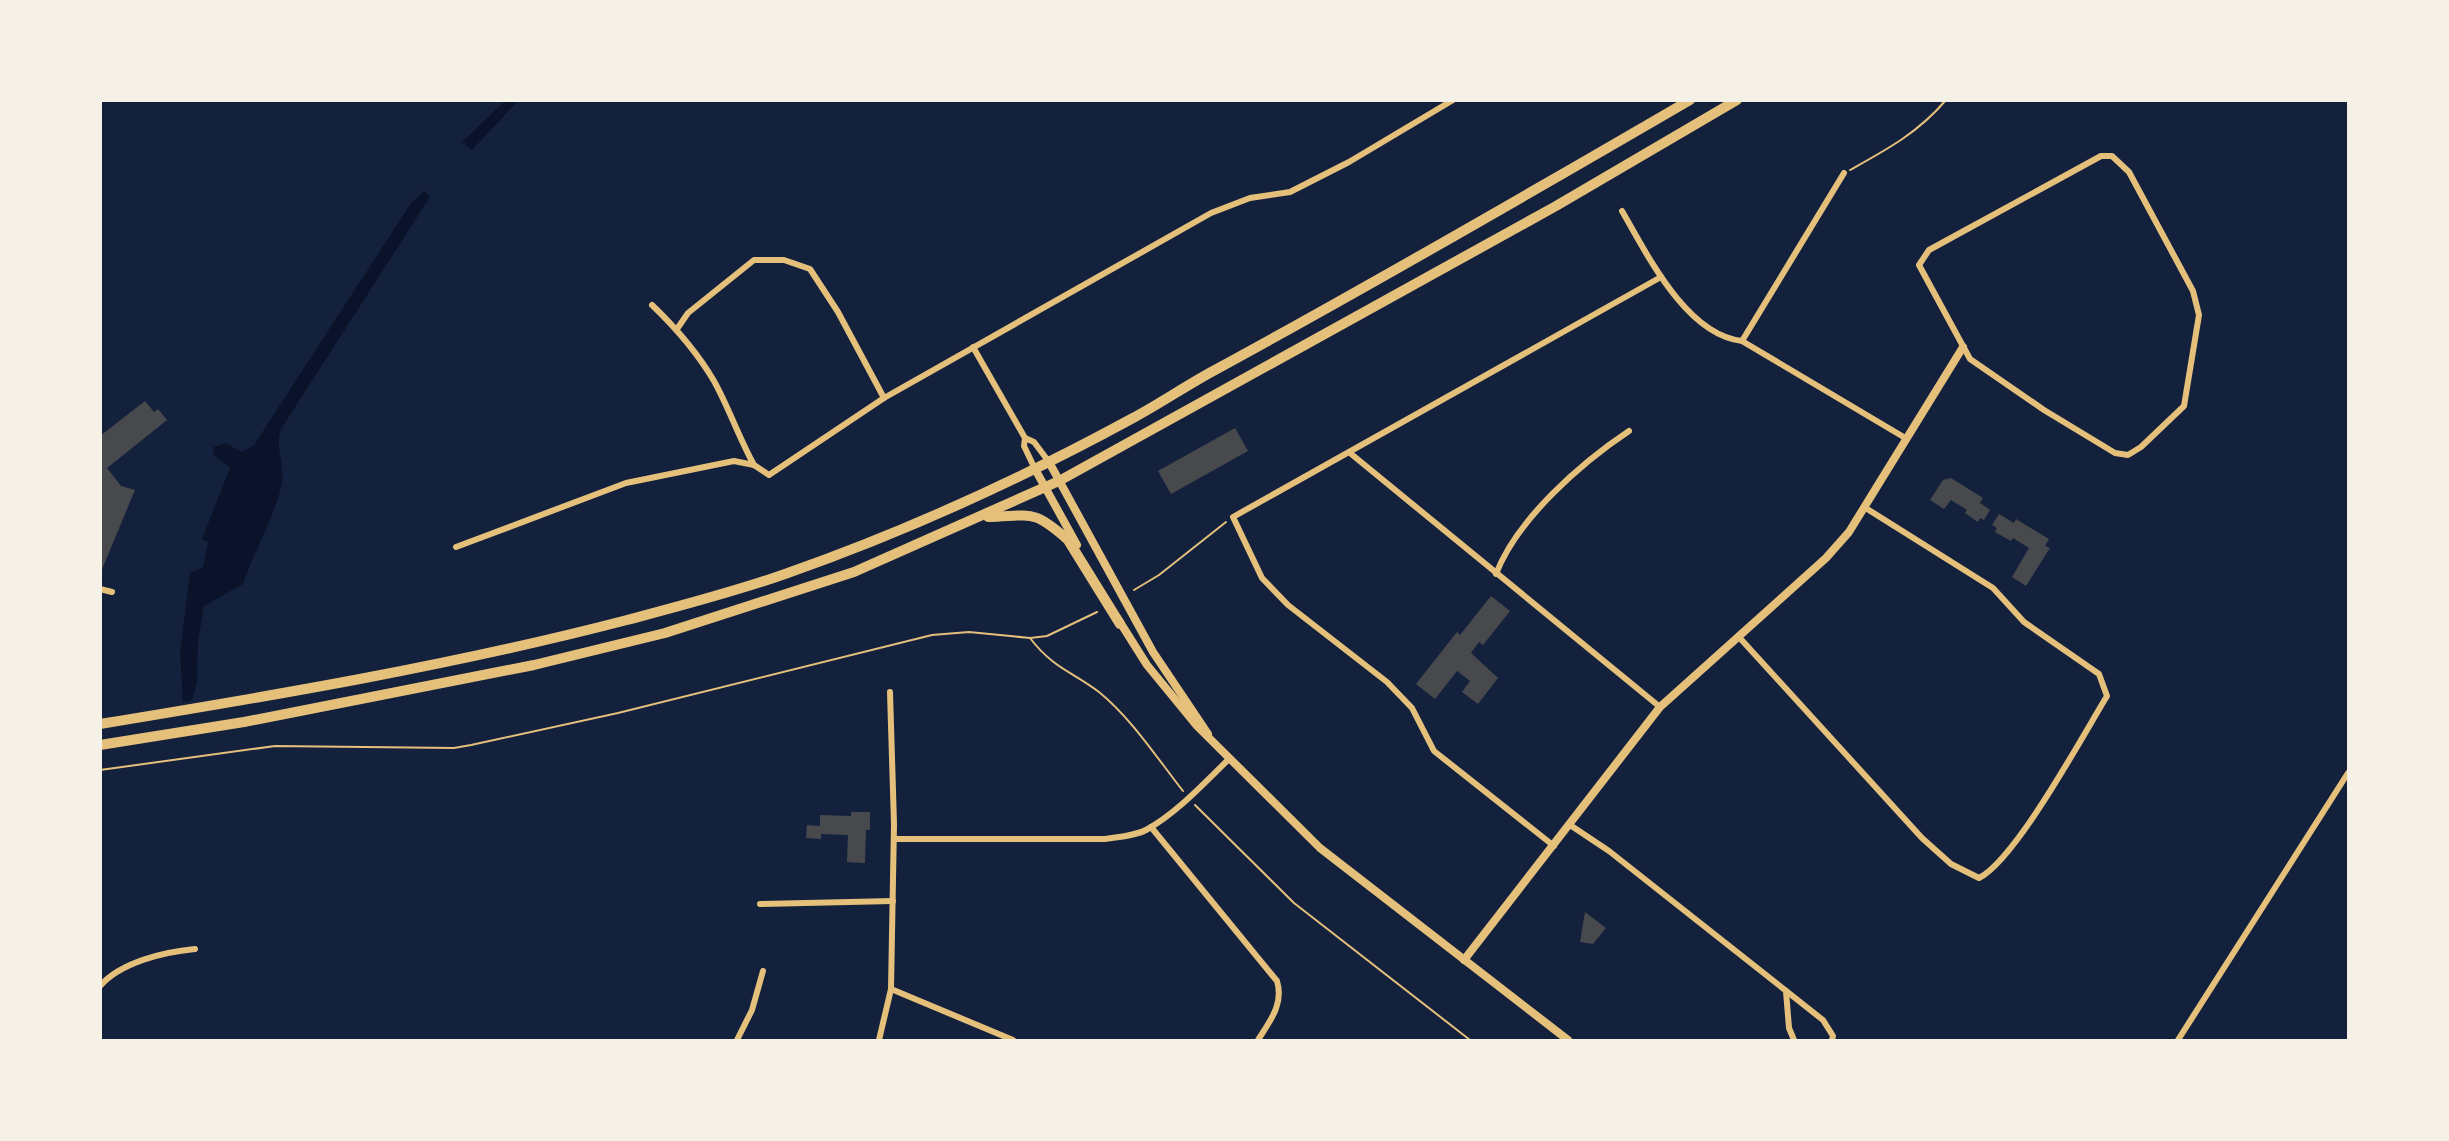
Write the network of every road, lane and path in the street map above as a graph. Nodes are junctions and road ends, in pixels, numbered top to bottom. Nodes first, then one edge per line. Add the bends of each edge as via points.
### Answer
1 (1453, 100) edge
2 (1690, 100) edge
3 (1737, 100) edge
4 (1946, 100) edge
5 (1844, 173) joint
6 (1622, 211) dead end
7 (1661, 277) junction
8 (652, 305) dead end
9 (677, 329) junction
10 (1742, 340) junction
11 (973, 347) junction
12 (1963, 347) junction
13 (884, 398) junction
14 (1629, 431) dead end
15 (1025, 438) junction
16 (1907, 439) junction
17 (1350, 453) junction
18 (1048, 462) junction
19 (754, 465) junction
20 (1035, 469) junction
21 (1059, 481) junction
22 (1045, 488) junction
23 (1864, 507) junction
24 (1233, 517) junction
25 (982, 518) junction
26 (456, 547) dead end
27 (1496, 574) junction
28 (100, 589) edge
29 (1134, 590) dead end
30 (112, 592) dead end
31 (1097, 612) dead end
32 (1120, 624) junction
33 (1738, 636) junction
34 (1030, 638) junction
35 (890, 692) dead end
36 (1660, 707) junction
37 (100, 724) edge
38 (1211, 739) junction
39 (100, 745) edge
40 (1229, 759) junction
41 (100, 770) edge
42 (2349, 773) edge
43 (1188, 797) junction
44 (1570, 825) junction
45 (1151, 827) junction
46 (894, 839) junction
47 (1554, 846) junction
48 (893, 901) junction
49 (759, 904) dead end
50 (195, 949) dead end
51 (1464, 960) junction
52 (763, 971) dead end
53 (100, 986) edge
54 (891, 989) junction
55 (1786, 991) junction
56 (737, 1041) edge
57 (879, 1041) edge
58 (1013, 1041) edge
59 (1258, 1041) edge
60 (1470, 1041) edge
61 (1568, 1041) edge
62 (1794, 1041) edge
63 (1832, 1041) edge
64 (2178, 1041) edge

1 - 11 street via 1290,192 1250,198 1212,213
2 - 18 highway via 1335,306
3 - 21 highway via 1556,206
4 - 5 path via 1928,121 1902,141
5 - 10 street
6 - 7 street
7 - 10 street via 1708,327
7 - 17 street
8 - 9 street
9 - 13 street via 688,313 754,260 784,260 810,269
9 - 19 street via 714,381
10 - 16 street
11 - 13 street
11 - 15 street
12 - 12 street via 1919,265 1923,255 2092,159 2112,156 2129,172 2198,304 2187,396 2180,412 2141,447 2128,455 2115,453 1970,359
12 - 16 street
13 - 19 street via 769,475
14 - 27 street via 1563,483 1528,523
15 - 18 street via 1034,442
15 - 20 street via 1024,446
16 - 23 street
17 - 24 street
17 - 27 street
18 - 20 highway
18 - 21 street
19 - 26 street via 734,461 626,483
20 - 22 street
20 - 37 highway via 857,548 686,604 447,662
21 - 22 highway
21 - 38 street via 1153,652 1200,717
22 - 25 highway
22 - 32 street
23 - 33 street via 1826,558
23 - 33 street via 1993,588 2024,622 2099,674 2108,696 2027,825 1990,872 1979,878 1951,864 1922,838
24 - 29 path
24 - 47 street via 1262,578 1288,605 1387,682 1412,708 1434,751
25 - 32 highway via 1029,515 1050,525 1068,540
25 - 39 highway via 854,572 665,633 440,685
27 - 36 street
28 - 30 street
31 - 34 path via 1062,631
32 - 38 street via 1147,665
33 - 36 street
34 - 41 path via 969,632 932,635 471,745 275,746
34 - 43 path via 1054,665 1118,709
35 - 46 street
36 - 44 street
38 - 40 street
40 - 43 street
40 - 51 street via 1320,848
42 - 64 street
43 - 45 street
43 - 60 path via 1294,903
44 - 47 street
44 - 55 street via 1609,851
45 - 46 street via 1105,839
45 - 59 street via 1278,981 1281,994 1277,1009
46 - 48 street
47 - 51 street
48 - 49 street
48 - 54 street
50 - 53 street via 172,951 111,974
51 - 61 street
52 - 56 street via 752,1010
54 - 57 street
54 - 58 street
55 - 62 street via 1788,1028
55 - 63 street via 1823,1020

